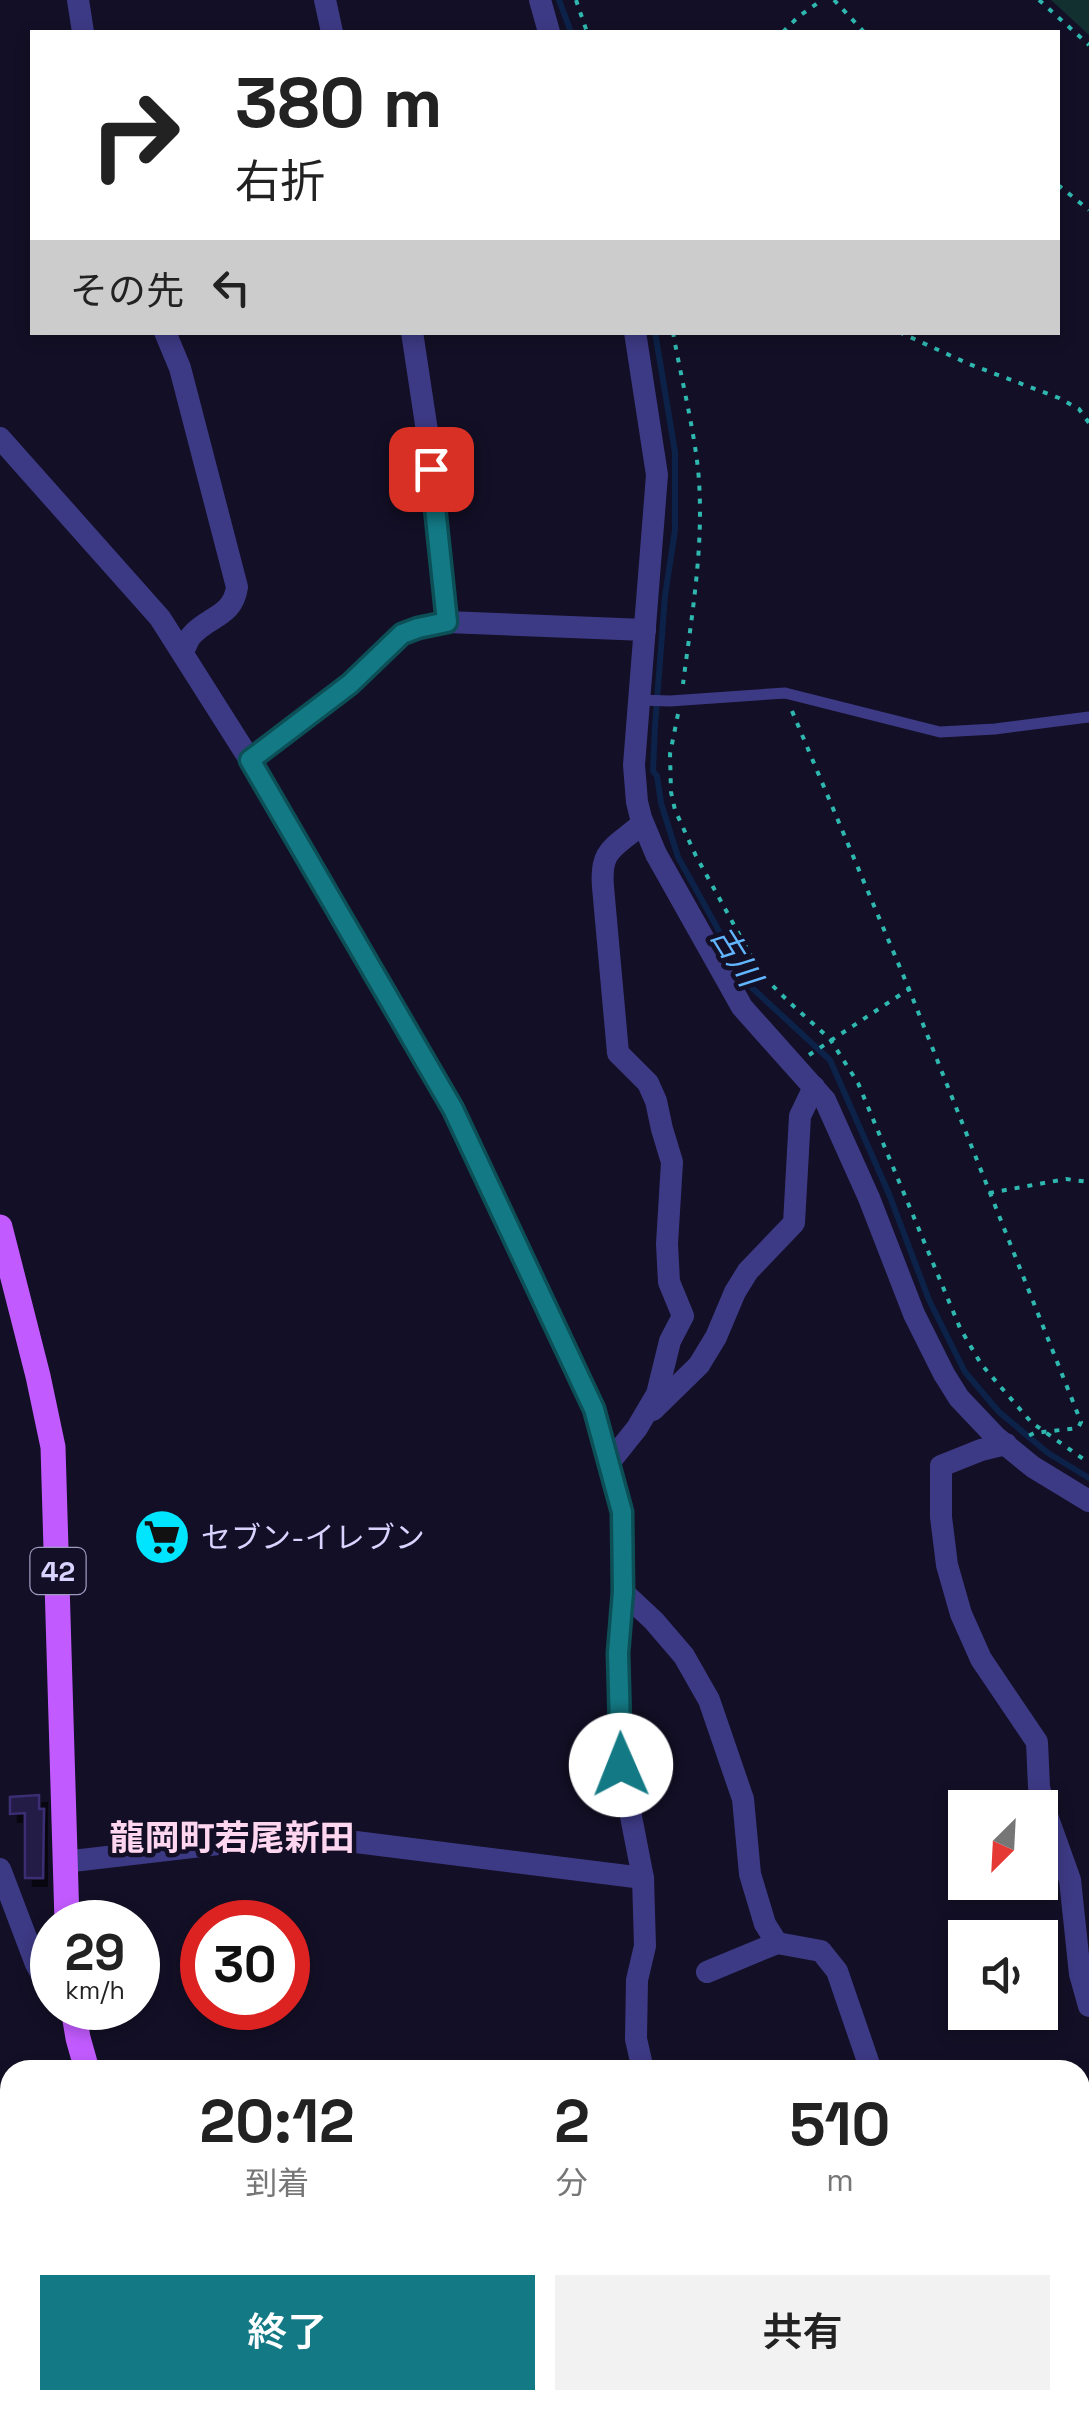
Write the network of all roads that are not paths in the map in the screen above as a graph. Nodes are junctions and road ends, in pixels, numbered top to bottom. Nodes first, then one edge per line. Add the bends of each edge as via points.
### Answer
1 (78, 0) edge
2 (325, 0) edge
3 (540, 0) edge
4 (83, 30) edge
5 (332, 30) edge
6 (548, 30) edge
7 (167, 335) edge
8 (412, 335) edge
9 (635, 335) edge
10 (0, 438) edge
11 (447, 622) junction
12 (644, 630) junction
13 (183, 651) junction
14 (642, 701) junction
15 (1089, 718) edge
16 (250, 760) junction
17 (637, 828) dead end
18 (814, 1087) junction
19 (0, 1227) edge
20 (637, 1428) junction
21 (1006, 1444) junction
22 (610, 1462) junction
23 (1089, 1501) edge
24 (623, 1592) junction
25 (64, 1862) junction
26 (0, 1870) edge
27 (643, 1878) junction
28 (66, 1900) edge
29 (777, 1943) junction
30 (30, 1948) edge
31 (707, 1972) dead end
32 (1089, 2006) edge
33 (76, 2030) edge
34 (84, 2060) edge
35 (641, 2060) edge
36 (868, 2060) edge

1 - 4 street
2 - 5 street
3 - 6 street
7 - 13 street via 237,586 235,600 192,635
8 - 11 street
9 - 12 street via 658,475
10 - 13 street
11 - 12 street
11 - 16 street via 402,634 350,684
12 - 14 street
13 - 16 street
14 - 15 lane via 785,693 940,732
14 - 18 street via 635,784 648,836 742,1007
16 - 22 street via 453,1109 572,1358
17 - 20 street via 604,859 602,887 618,1052 648,1083 672,1162 669,1282 683,1316 657,1394
18 - 20 street via 800,1116 794,1222 748,1271 698,1366
18 - 21 street via 839,1127 930,1351 959,1398
19 - 25 main road, 42 via 53,1447
20 - 22 street
21 - 23 street
21 - 32 street via 941,1466 947,1565 981,1659 1037,1742 1039,1787 1070,1880
22 - 24 street via 622,1512
24 - 27 street via 621,1765
24 - 29 street via 684,1656 709,1700 743,1799 750,1874
25 - 27 street via 280,1837
25 - 28 main road, 42
26 - 30 street
27 - 35 street via 636,2038
29 - 31 street
29 - 36 street via 821,1951 836,1971
33 - 34 main road

